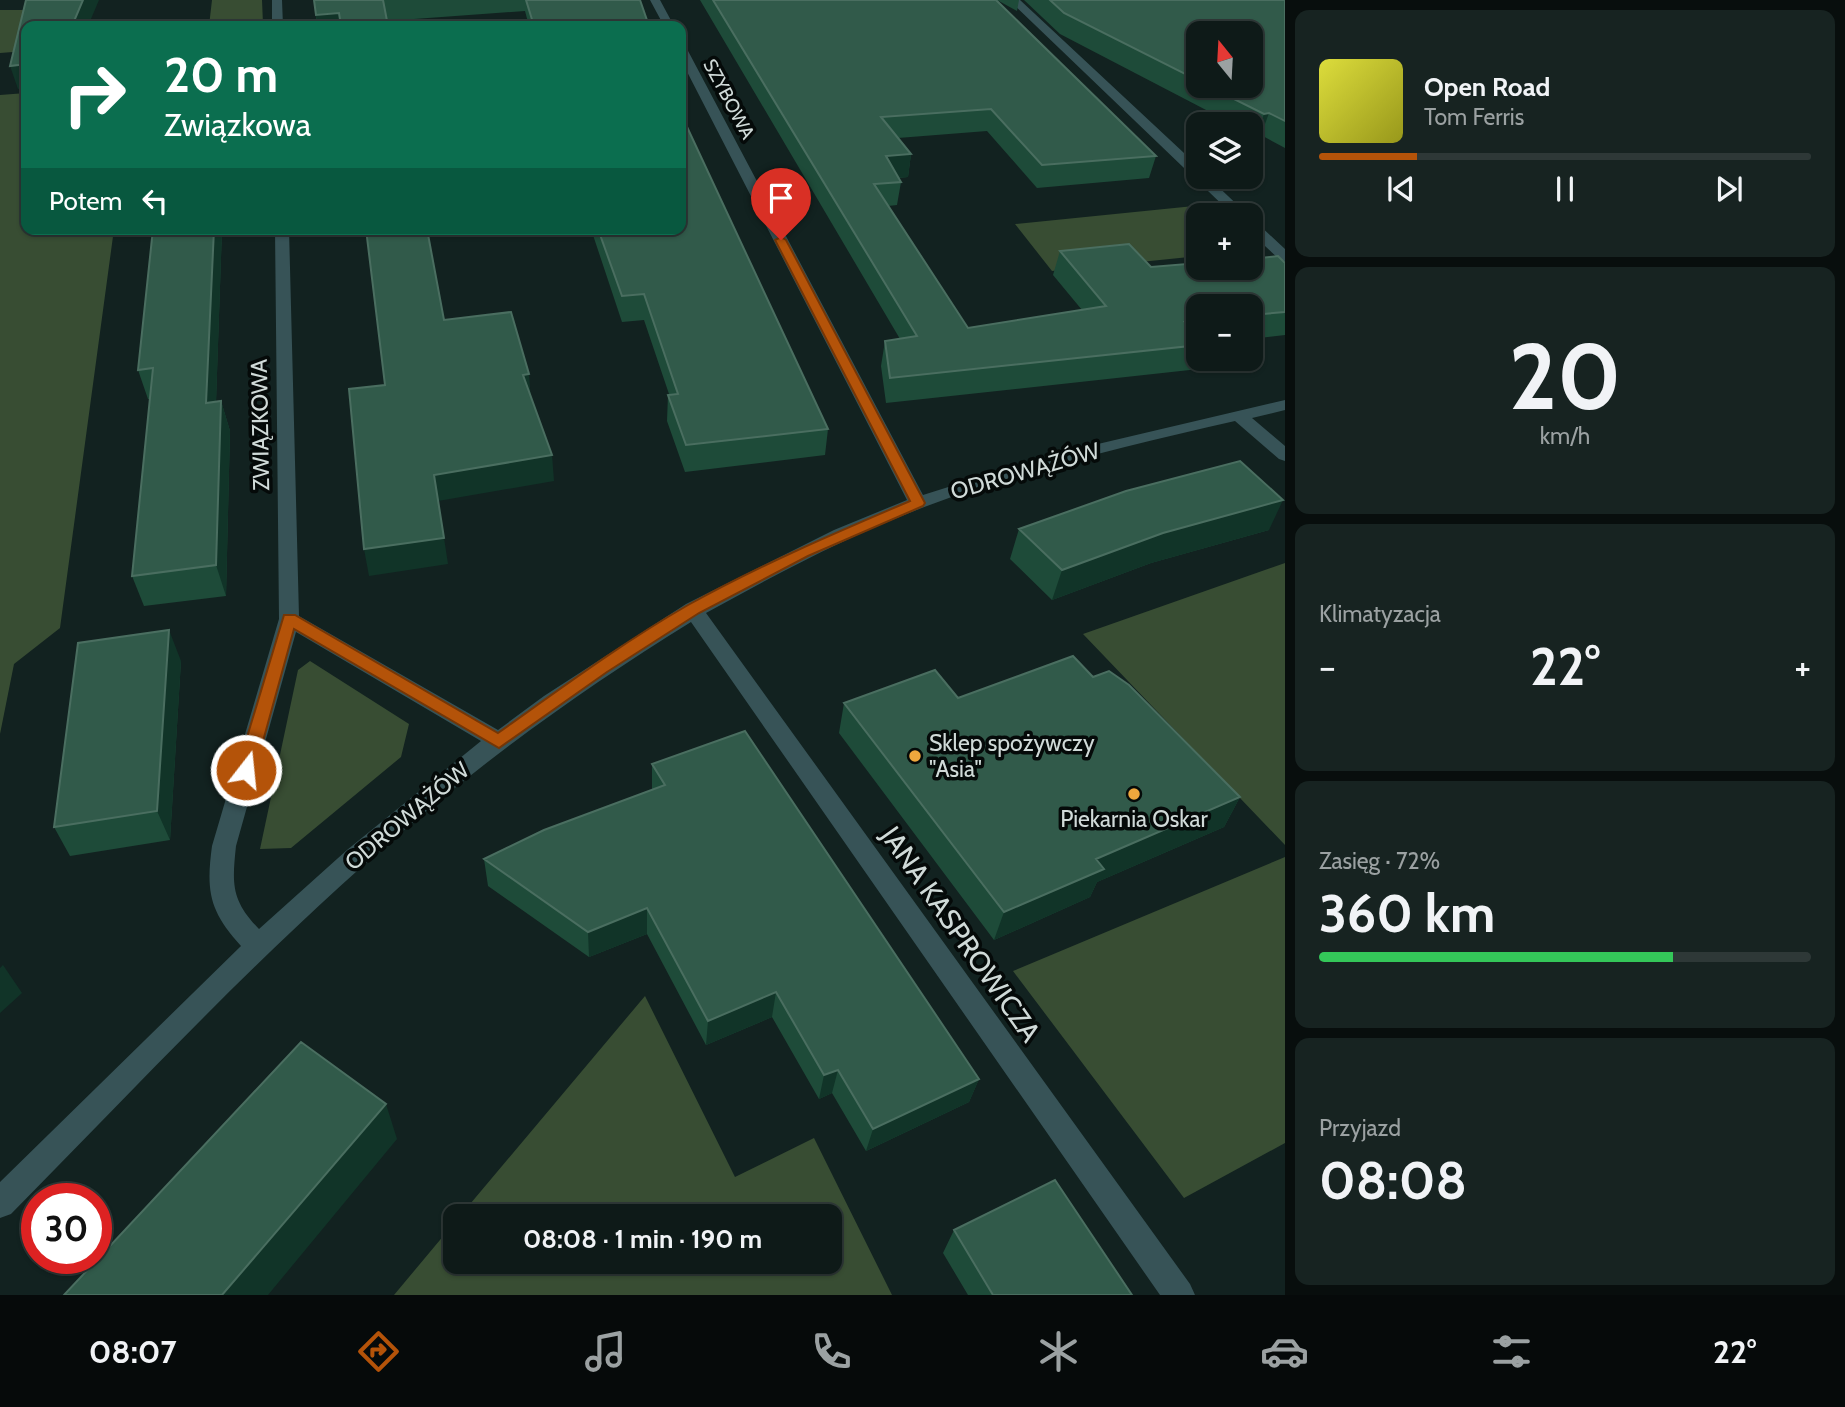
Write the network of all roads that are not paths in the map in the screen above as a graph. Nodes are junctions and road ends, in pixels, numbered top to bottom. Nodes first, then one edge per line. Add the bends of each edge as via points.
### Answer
1 (277, 0) edge
2 (655, 0) edge
3 (1014, 0) edge
4 (278, 21) edge
5 (666, 21) edge
6 (686, 59) edge
7 (1186, 163) edge
8 (1214, 189) edge
9 (1228, 203) edge
10 (282, 235) edge
11 (1263, 236) edge
12 (1285, 257) edge
13 (1285, 405) edge
14 (1239, 416) junction
15 (1285, 455) edge
16 (918, 503) junction
17 (693, 609) junction
18 (289, 619) junction
19 (499, 741) junction
20 (259, 946) junction
21 (0, 1203) edge
22 (1179, 1295) edge

1 - 4 street
2 - 5 street
3 - 7 street
6 - 16 street, SZYBOWA
8 - 9 street
10 - 18 street, ZWIĄZKOWA
11 - 12 street
13 - 14 street, ODROWĄŻÓW
14 - 15 street
14 - 16 street, ODROWĄŻÓW via 1050,460
16 - 17 street, ODROWĄŻÓW via 803,553
17 - 19 street, ODROWĄŻÓW
17 - 22 street, JANA KASPROWICZA
18 - 19 street
18 - 20 street, ZWIĄZKOWA via 225,846 220,881 233,917
19 - 20 street, ODROWĄŻÓW via 355,857
20 - 21 street, ODROWĄŻÓW

